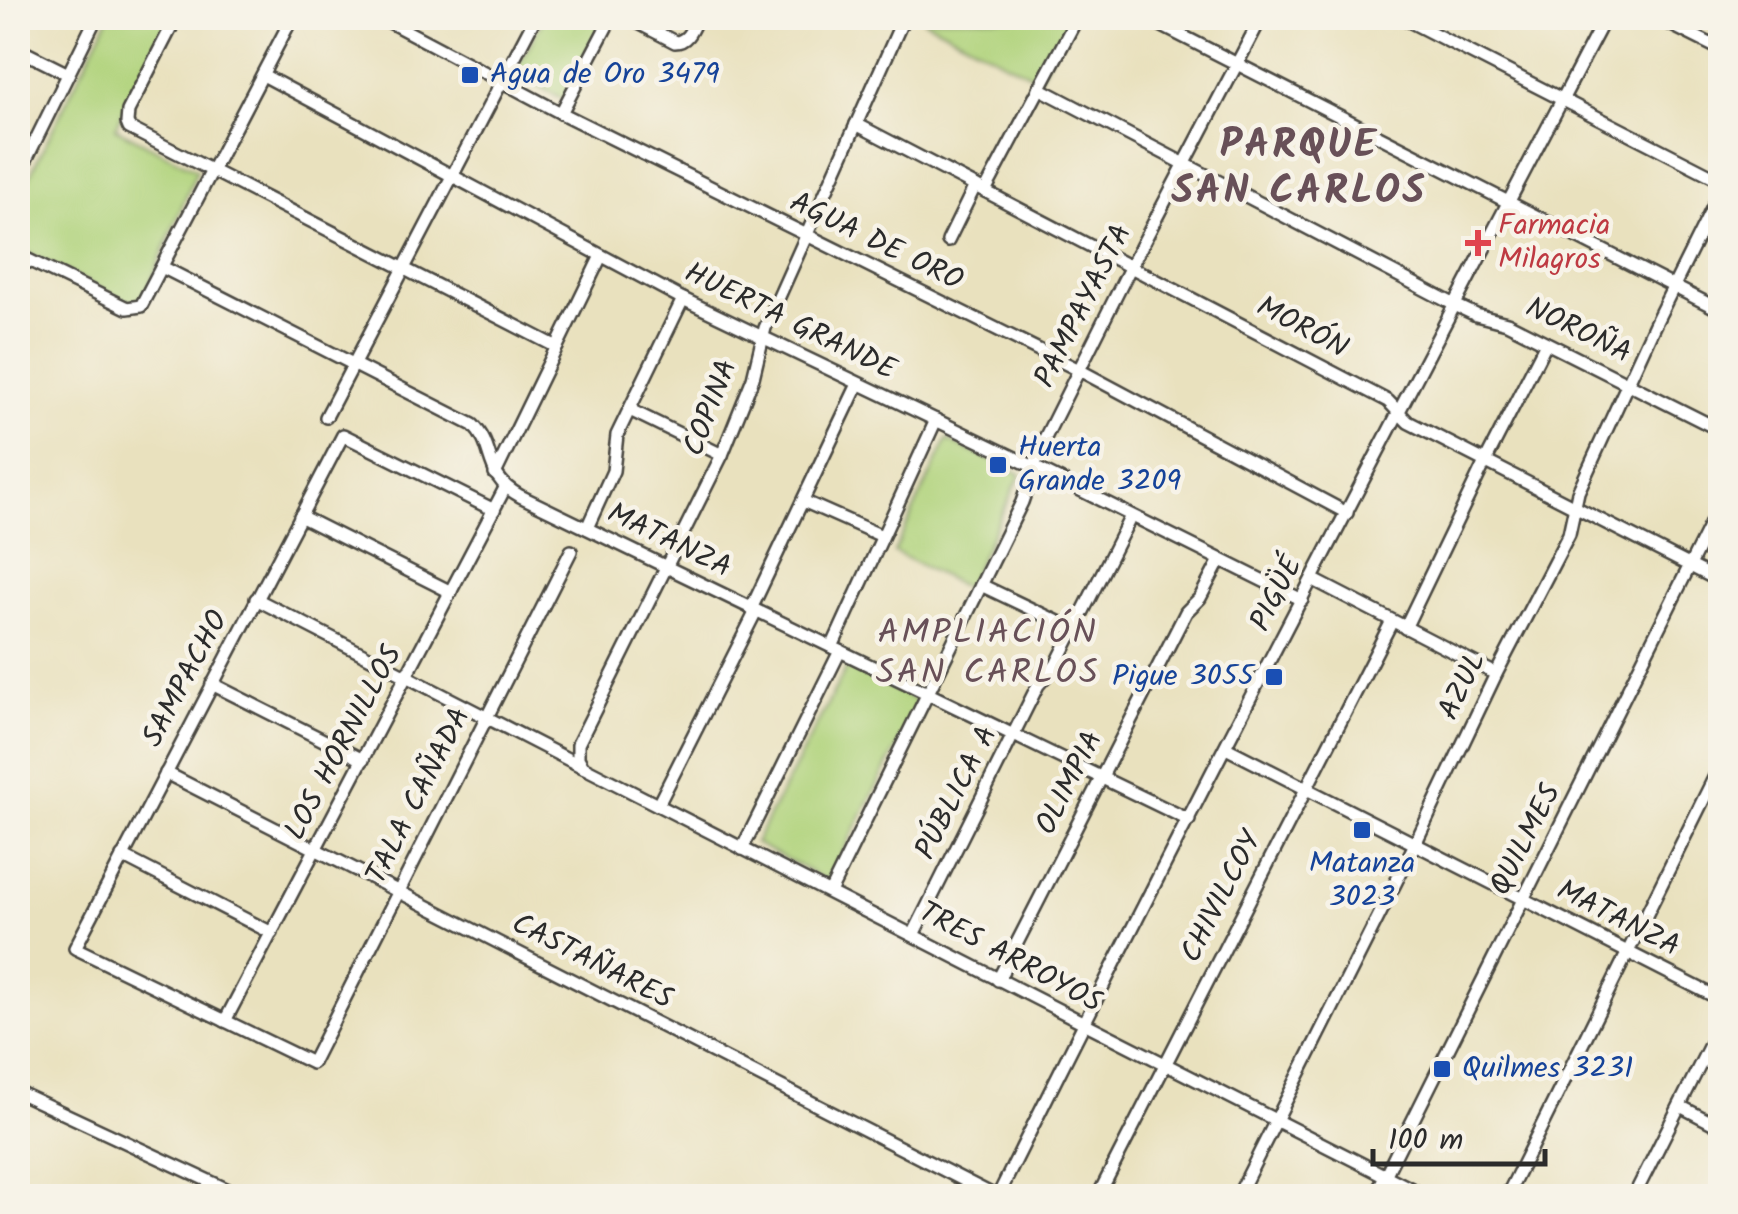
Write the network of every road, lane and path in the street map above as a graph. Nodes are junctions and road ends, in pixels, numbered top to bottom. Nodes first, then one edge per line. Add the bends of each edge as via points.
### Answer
1 (96, 18) edge
2 (176, 18) edge
3 (292, 18) edge
4 (382, 18) edge
5 (535, 18) edge
6 (611, 18) edge
7 (629, 18) edge
8 (698, 18) edge
9 (889, 18) edge
10 (1077, 18) edge
11 (1148, 18) edge
12 (1261, 18) edge
13 (1403, 18) edge
14 (1606, 18) edge
15 (1658, 18) edge
16 (905, 21) edge
17 (18, 49) edge
18 (1720, 49) edge
19 (1236, 64) junction
20 (68, 74) junction
21 (263, 75) junction
22 (500, 81) junction
23 (1040, 88) junction
24 (1563, 99) junction
25 (561, 113) junction
26 (856, 124) junction
27 (22, 158) edge
28 (1185, 164) junction
29 (214, 172) junction
30 (18, 176) edge
31 (452, 176) junction
32 (1720, 180) edge
33 (980, 188) junction
34 (1720, 192) edge
35 (1509, 202) junction
36 (806, 235) junction
37 (948, 241) dead end
38 (18, 255) edge
39 (601, 256) junction
40 (1131, 266) junction
41 (162, 267) junction
42 (404, 268) junction
43 (1673, 286) junction
44 (683, 299) junction
45 (1455, 305) junction
46 (1720, 310) edge
47 (762, 337) junction
48 (1546, 343) junction
49 (557, 348) junction
50 (354, 364) junction
51 (1078, 370) junction
52 (858, 384) junction
53 (1628, 384) junction
54 (630, 410) junction
55 (1399, 414) junction
56 (326, 418) dead end
57 (936, 420) junction
58 (1720, 430) edge
59 (722, 456) junction
60 (1485, 462) junction
61 (1034, 467) junction
62 (496, 474) junction
63 (505, 488) junction
64 (803, 500) junction
65 (1720, 505) edge
66 (1574, 506) junction
67 (494, 510) junction
68 (1347, 512) junction
69 (300, 516) junction
70 (1132, 516) junction
71 (587, 528) junction
72 (882, 536) junction
73 (571, 551) dead end
74 (1220, 560) junction
75 (1691, 566) junction
76 (667, 568) junction
77 (1312, 579) junction
78 (1720, 581) edge
79 (981, 585) junction
80 (452, 592) junction
81 (256, 599) junction
82 (1302, 600) junction
83 (754, 610) junction
84 (1392, 621) junction
85 (1405, 628) junction
86 (1073, 629) junction
87 (836, 649) junction
88 (1496, 674) junction
89 (407, 676) junction
90 (212, 684) junction
91 (928, 694) junction
92 (487, 717) junction
93 (1014, 735) junction
94 (1226, 748) junction
95 (363, 760) junction
96 (580, 762) junction
97 (1720, 766) edge
98 (166, 772) junction
99 (1100, 777) junction
100 (1305, 788) junction
101 (658, 805) junction
102 (1189, 820) junction
103 (1415, 844) junction
104 (316, 849) junction
105 (742, 849) junction
106 (122, 856) junction
107 (399, 892) junction
108 (830, 892) junction
109 (1524, 900) junction
110 (272, 933) junction
111 (913, 935) junction
112 (1628, 952) junction
113 (998, 980) junction
114 (1720, 999) edge
115 (226, 1021) junction
116 (1083, 1024) junction
117 (1720, 1025) edge
118 (1165, 1065) junction
119 (18, 1092) edge
120 (1680, 1106) junction
121 (1276, 1122) junction
122 (1720, 1127) edge
123 (1386, 1177) junction
124 (240, 1196) edge
125 (997, 1196) edge
126 (1098, 1196) edge
127 (1238, 1196) edge
128 (1375, 1196) edge
129 (1425, 1196) edge
130 (1507, 1196) edge
131 (1634, 1196) edge

1 - 20 street
2 - 29 street via 127,123
3 - 21 street
4 - 22 street, AGUA DE ORO
5 - 22 street
6 - 25 street
7 - 8 street via 675,42 688,37
9 - 16 street
10 - 23 street
11 - 19 street
12 - 19 street, PAMPAYASTA
13 - 24 street
14 - 24 street, PIGÜÉ
15 - 18 street
16 - 26 street, COPINA
17 - 20 street
19 - 28 street, PAMPAYASTA
19 - 35 street
20 - 27 street
21 - 29 street
21 - 31 street, HUERTA GRANDE
22 - 25 street, AGUA DE ORO
22 - 31 street
23 - 28 street, NOROÑA
23 - 33 street
24 - 32 street
24 - 35 street, PIGÜÉ
25 - 36 street, AGUA DE ORO
26 - 33 street, MORÓN
26 - 36 street, COPINA
27 - 30 street
28 - 40 street, PAMPAYASTA
28 - 45 street, NOROÑA
29 - 41 street
29 - 42 street
31 - 39 street, HUERTA GRANDE
31 - 42 street
33 - 37 street
33 - 40 street, MORÓN
34 - 43 street, AZUL
35 - 43 street
35 - 45 street, PIGÜÉ
36 - 47 street, COPINA
36 - 51 street, AGUA DE ORO
38 - 41 street via 127,308 142,306
39 - 44 street, HUERTA GRANDE
39 - 49 street
40 - 51 street, PAMPAYASTA
40 - 55 street, MORÓN via 1388,402
41 - 50 street
42 - 49 street
42 - 50 street
43 - 46 street
43 - 53 street, AZUL
44 - 47 street, HUERTA GRANDE
44 - 54 street
45 - 48 street, NOROÑA
45 - 55 street, PIGÜÉ
47 - 52 street, HUERTA GRANDE
47 - 59 street, COPINA
48 - 53 street, NOROÑA
48 - 60 street
49 - 62 street
50 - 56 street
50 - 62 street via 472,425
51 - 61 street, PAMPAYASTA
51 - 68 street, AGUA DE ORO
52 - 57 street, HUERTA GRANDE
52 - 64 street
53 - 58 street, NOROÑA
53 - 66 street, AZUL
54 - 59 street
54 - 71 street
55 - 60 street, MORÓN
55 - 68 street, PIGÜÉ
57 - 61 street, HUERTA GRANDE
57 - 72 street
59 - 76 street, COPINA
60 - 66 street, MORÓN
60 - 85 street
61 - 70 street, HUERTA GRANDE
61 - 79 street, PAMPAYASTA
62 - 63 street
63 - 67 street, LOS HORNILLOS
63 - 71 street, MATANZA
64 - 72 street
64 - 83 street
65 - 75 street, QUILMES
66 - 75 street, MORÓN
66 - 88 street, AZUL via 1568,534
67 - 69 street, SAMPACHO via 343,435
67 - 80 street, LOS HORNILLOS
68 - 77 street, PIGÜÉ
69 - 80 street
69 - 81 street, SAMPACHO
70 - 74 street, HUERTA GRANDE
70 - 86 street, PÚBLICA A
71 - 76 street, MATANZA
72 - 87 street
73 - 92 street, TALA CAÑADA
74 - 82 street, HUERTA GRANDE
74 - 99 street, OLIMPIA
75 - 78 street, MORÓN
75 - 109 street, QUILMES
76 - 83 street, MATANZA
76 - 96 street, COPINA via 578,744
77 - 82 street, PIGÜÉ
77 - 84 street
79 - 86 street
79 - 91 street, PAMPAYASTA
80 - 89 street, LOS HORNILLOS
81 - 89 street, TRES ARROYOS
81 - 90 street, SAMPACHO
82 - 94 street, PIGÜÉ
83 - 87 street, MATANZA
83 - 101 street
84 - 85 street
84 - 100 street, CHIVILCOY
85 - 88 street
86 - 93 street, PÚBLICA A
87 - 91 street, MATANZA
87 - 105 street
88 - 103 street, AZUL
89 - 92 street, TRES ARROYOS
89 - 95 street, LOS HORNILLOS
90 - 95 street
90 - 98 street, SAMPACHO
91 - 93 street, MATANZA
91 - 108 street, PAMPAYASTA
92 - 96 street, TRES ARROYOS
92 - 107 street, TALA CAÑADA
93 - 99 street, MATANZA
93 - 111 street, PÚBLICA A
94 - 100 street, MATANZA
94 - 102 street, PIGÜÉ
95 - 104 street, LOS HORNILLOS
96 - 101 street, TRES ARROYOS
97 - 112 street
98 - 104 street, CASTAÑARES
98 - 106 street, SAMPACHO
99 - 102 street, MATANZA
99 - 113 street, OLIMPIA
100 - 103 street, MATANZA
100 - 118 street, CHIVILCOY
101 - 105 street, TRES ARROYOS
102 - 116 street, PIGÜÉ
103 - 109 street, MATANZA
103 - 121 street, AZUL
104 - 107 street, CASTAÑARES
104 - 110 street, LOS HORNILLOS
105 - 108 street, TRES ARROYOS
106 - 110 street
106 - 115 street, SAMPACHO via 75,948
107 - 115 street, TALA CAÑADA via 312,1064
107 - 125 street, CASTAÑARES
108 - 111 street, TRES ARROYOS
109 - 112 street, MATANZA
109 - 123 street, QUILMES
110 - 115 street, LOS HORNILLOS
111 - 113 street, TRES ARROYOS
112 - 114 street, MATANZA
112 - 130 street
113 - 116 street, TRES ARROYOS
116 - 118 street, TRES ARROYOS
116 - 125 street, PIGÜÉ
117 - 120 street
118 - 121 street, TRES ARROYOS
118 - 126 street, CHIVILCOY
119 - 124 street
120 - 122 street
120 - 131 street
121 - 123 street, TRES ARROYOS
121 - 127 street, AZUL
123 - 128 street, QUILMES
123 - 129 street, TRES ARROYOS

